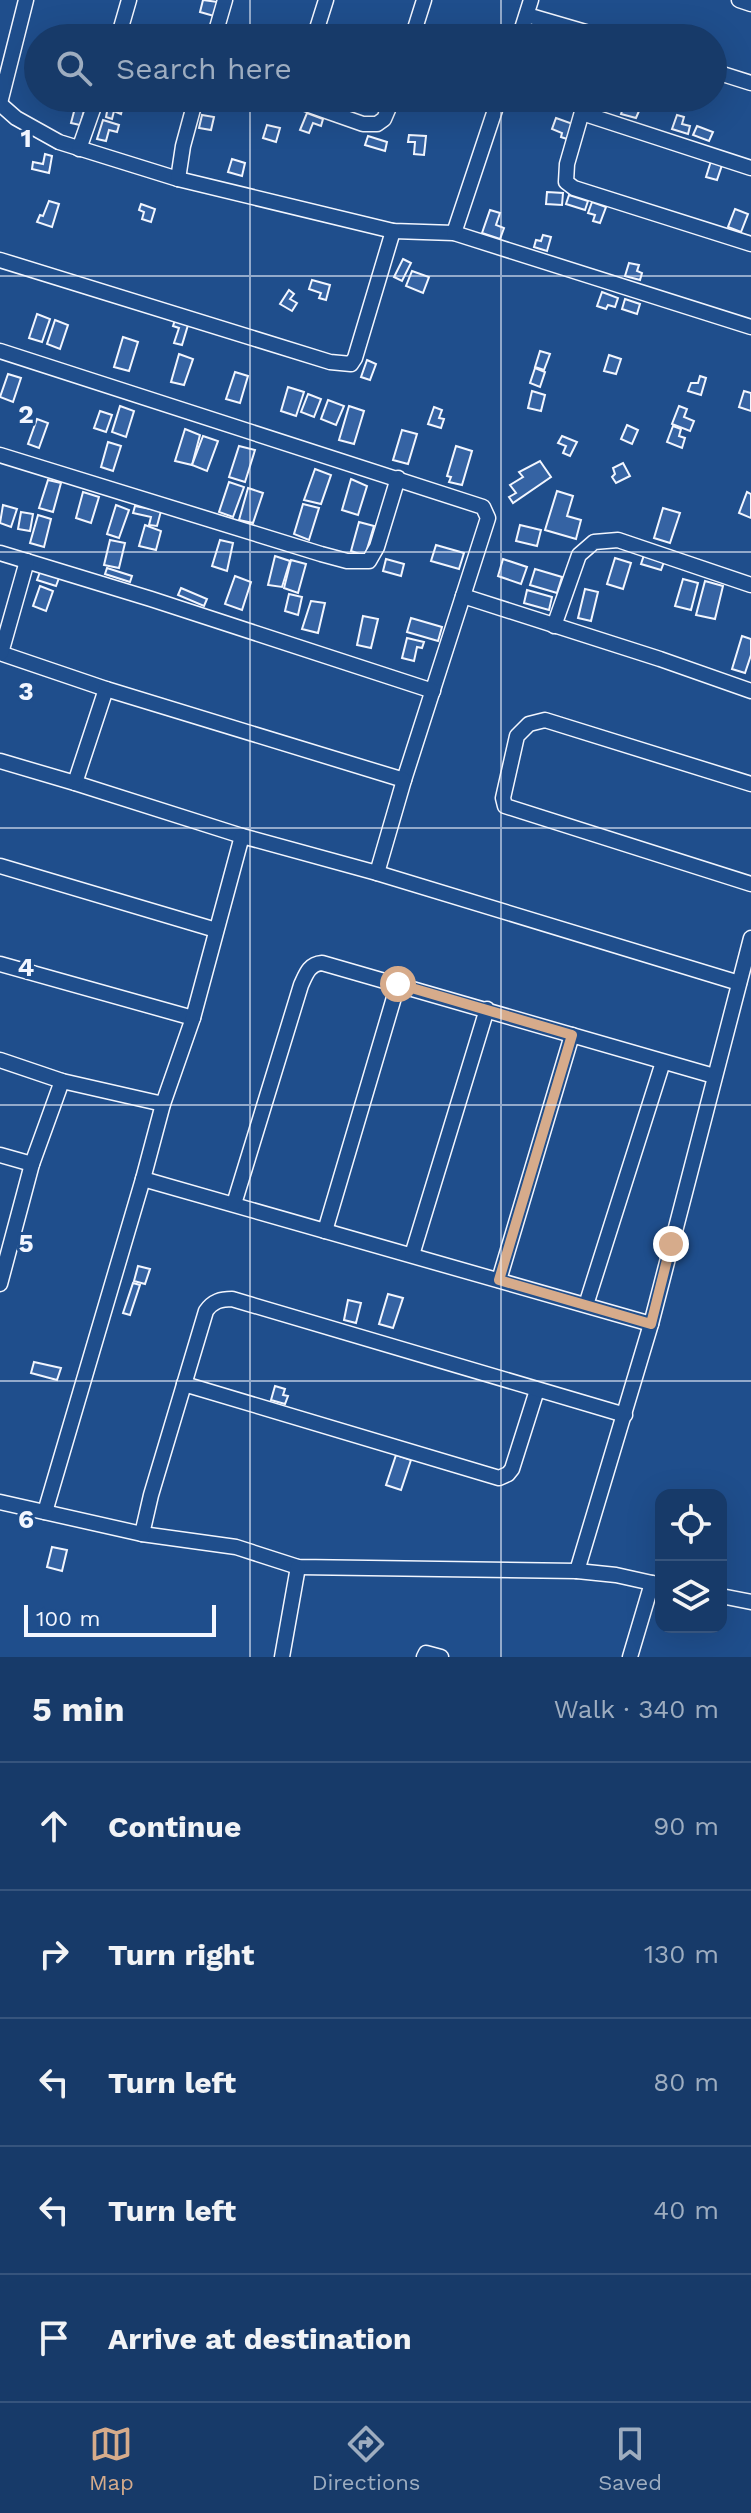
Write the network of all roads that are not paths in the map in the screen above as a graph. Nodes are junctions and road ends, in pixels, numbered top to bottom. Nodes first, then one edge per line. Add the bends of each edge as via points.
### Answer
1 (26, 0) edge
2 (129, 0) edge
3 (225, 0) edge
4 (326, 0) edge
5 (424, 0) edge
6 (739, 0) edge
7 (751, 4) edge
8 (529, 7) edge
9 (122, 24) edge
10 (218, 24) edge
11 (318, 24) edge
12 (416, 24) edge
13 (570, 24) edge
14 (727, 75) edge
15 (751, 83) edge
16 (0, 104) edge
17 (92, 112) edge
18 (192, 112) edge
19 (329, 112) edge
20 (387, 112) edge
21 (494, 112) edge
22 (582, 113) joint
23 (79, 149) junction
24 (751, 168) edge
25 (178, 179) junction
26 (393, 231) junction
27 (454, 233) junction
28 (751, 244) edge
29 (0, 260) edge
30 (751, 327) edge
31 (0, 351) edge
32 (0, 455) edge
33 (398, 478) junction
34 (0, 553) edge
35 (27, 561) junction
36 (751, 585) edge
37 (463, 596) junction
38 (554, 626) junction
39 (0, 653) edge
40 (106, 689) junction
41 (433, 691) junction
42 (751, 691) edge
43 (0, 761) edge
44 (404, 780) junction
45 (75, 783) junction
46 (751, 784) edge
47 (242, 836) junction
48 (0, 866) edge
49 (377, 873) junction
50 (751, 884) edge
51 (216, 930) junction
52 (751, 938) edge
53 (0, 964) edge
54 (739, 983) junction
55 (398, 984) junction
56 (487, 1009) junction
57 (193, 1018) junction
58 (572, 1035) junction
59 (0, 1060) edge
60 (663, 1062) junction
61 (714, 1076) junction
62 (62, 1081) junction
63 (163, 1104) junction
64 (0, 1155) edge
65 (32, 1164) junction
66 (143, 1179) junction
67 (234, 1204) junction
68 (325, 1231) junction
69 (412, 1255) junction
70 (499, 1280) junction
71 (0, 1284) edge
72 (586, 1305) junction
73 (651, 1324) junction
74 (184, 1384) junction
75 (537, 1390) junction
76 (625, 1415) junction
77 (0, 1502) edge
78 (45, 1512) junction
79 (142, 1534) junction
80 (298, 1567) junction
81 (577, 1571) junction
82 (655, 1584) edge
83 (655, 1589) edge
84 (727, 1597) edge
85 (751, 1602) edge
86 (282, 1657) edge
87 (424, 1657) edge
88 (441, 1657) edge
89 (630, 1657) edge

1 - 16 street
2 - 9 street
3 - 10 street
4 - 11 street
5 - 12 street
6 - 7 street
8 - 13 street
14 - 15 street
16 - 23 street via 38,132
17 - 23 street
18 - 25 street
19 - 20 street via 372,124
21 - 27 street
22 - 24 street
22 - 28 street via 567,164 569,185
23 - 25 street
25 - 26 street
26 - 27 street
26 - 29 street via 355,358 348,365
27 - 30 street
31 - 33 street
32 - 33 street via 361,562 369,561 377,547
33 - 37 street via 483,507 488,518
34 - 35 street
35 - 39 street
35 - 41 street
36 - 38 street via 618,540 594,542 579,555
37 - 38 street
37 - 41 street
38 - 42 street
39 - 40 street
40 - 44 street
40 - 45 street
41 - 44 street
43 - 45 street
44 - 49 street
45 - 47 street
46 - 50 street via 545,720 529,724 517,736 503,798 505,806
47 - 49 street
47 - 51 street
48 - 51 street
49 - 54 street
51 - 57 street
52 - 54 street
53 - 57 street
54 - 61 street
55 - 56 street
55 - 67 street via 322,963 310,966
55 - 68 street
56 - 58 street
56 - 69 street
57 - 63 street
58 - 60 street
58 - 70 street
59 - 62 street
60 - 61 street
60 - 72 street
61 - 73 street
62 - 63 street
62 - 65 street
63 - 66 street
64 - 65 street
65 - 71 street
66 - 67 street
66 - 78 street
67 - 68 street
68 - 69 street
69 - 70 street
70 - 72 street
72 - 73 street
73 - 76 street
74 - 75 street via 206,1311 211,1303 232,1299
74 - 75 street via 499,1478 512,1469
74 - 79 street
75 - 76 street
76 - 81 street
77 - 78 street
78 - 79 street
79 - 80 street via 236,1547
80 - 81 street
80 - 86 street
81 - 82 street
83 - 89 street
84 - 85 street
87 - 88 street

